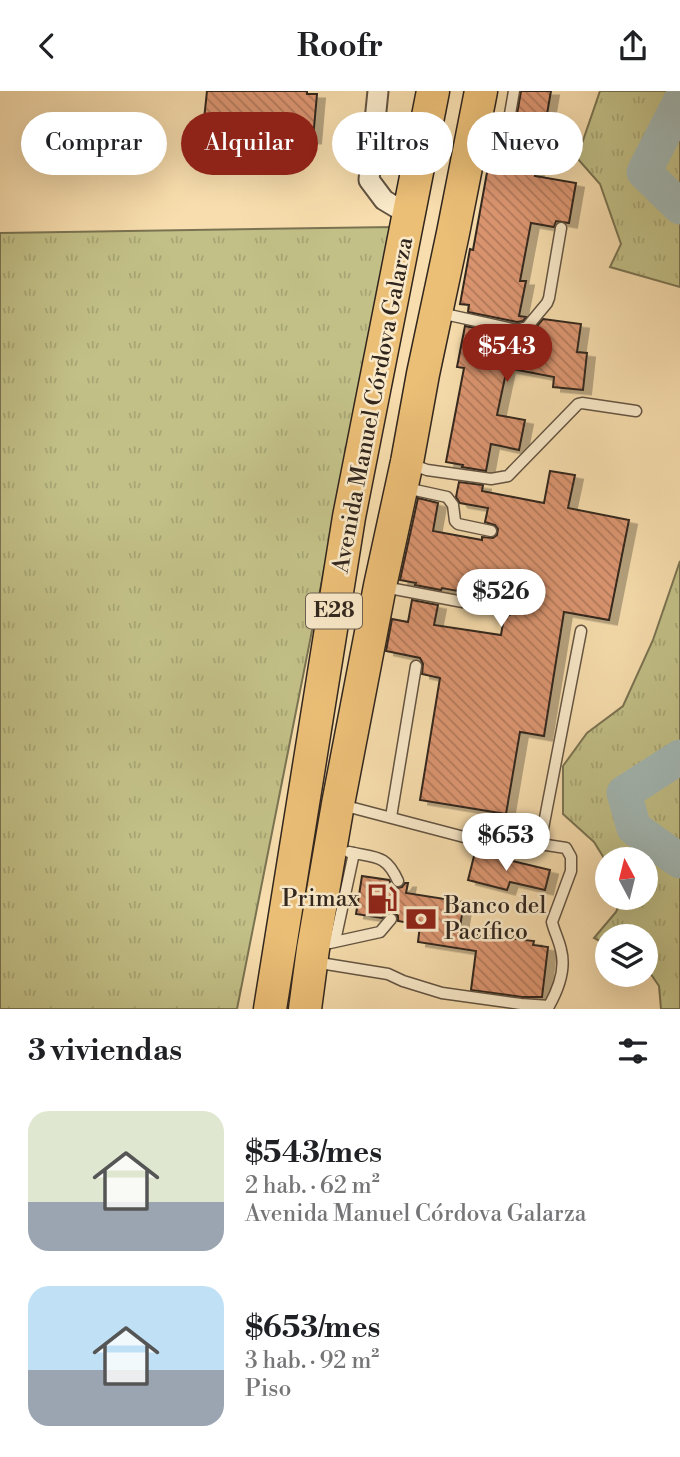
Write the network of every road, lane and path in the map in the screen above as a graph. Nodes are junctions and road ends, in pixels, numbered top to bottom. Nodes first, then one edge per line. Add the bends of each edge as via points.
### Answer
1 (378, 91) edge
2 (433, 91) edge
3 (481, 91) edge
4 (514, 91) edge
5 (510, 112) edge
6 (410, 215) junction
7 (561, 228) dead end
8 (453, 233) junction
9 (436, 312) junction
10 (636, 411) dead end
11 (405, 475) junction
12 (491, 531) dead end
13 (380, 586) junction
14 (505, 610) dead end
15 (581, 631) dead end
16 (416, 666) dead end
17 (338, 804) junction
18 (391, 817) junction
19 (540, 844) junction
20 (343, 850) junction
21 (398, 881) dead end
22 (391, 919) dead end
23 (320, 950) junction
24 (270, 1009) edge
25 (305, 1009) edge

1 - 6 street via 369,180 384,200
2 - 6 main road, Avenida Manuel Córdova Galarza / E28
3 - 8 main road, Avenida Manuel Córdova Galarza / E28
4 - 5 lane
6 - 8 main road
6 - 24 main road, Avenida Manuel Córdova Galarza / E28 via 349,517
7 - 9 lane via 550,298 527,327 517,330
8 - 9 main road, Avenida Manuel Córdova Galarza / E28
9 - 11 main road, Avenida Manuel Córdova Galarza / E28
10 - 11 lane via 578,404 508,476 491,479 427,470
11 - 12 lane via 447,497 458,524
11 - 13 main road, Avenida Manuel Córdova Galarza / E28
13 - 14 lane
13 - 17 main road, Avenida Manuel Córdova Galarza / E28
15 - 19 lane
16 - 18 lane
17 - 18 lane
17 - 20 main road, Avenida Manuel Córdova Galarza / E28
18 - 19 lane via 464,837
19 - 23 lane via 566,848 572,857 567,886 552,922 562,952 558,991 549,1006 442,993
20 - 21 lane via 384,859
20 - 23 main road, Avenida Manuel Córdova Galarza / E28
22 - 23 lane via 380,932
23 - 25 main road, Avenida Manuel Córdova Galarza / E28

